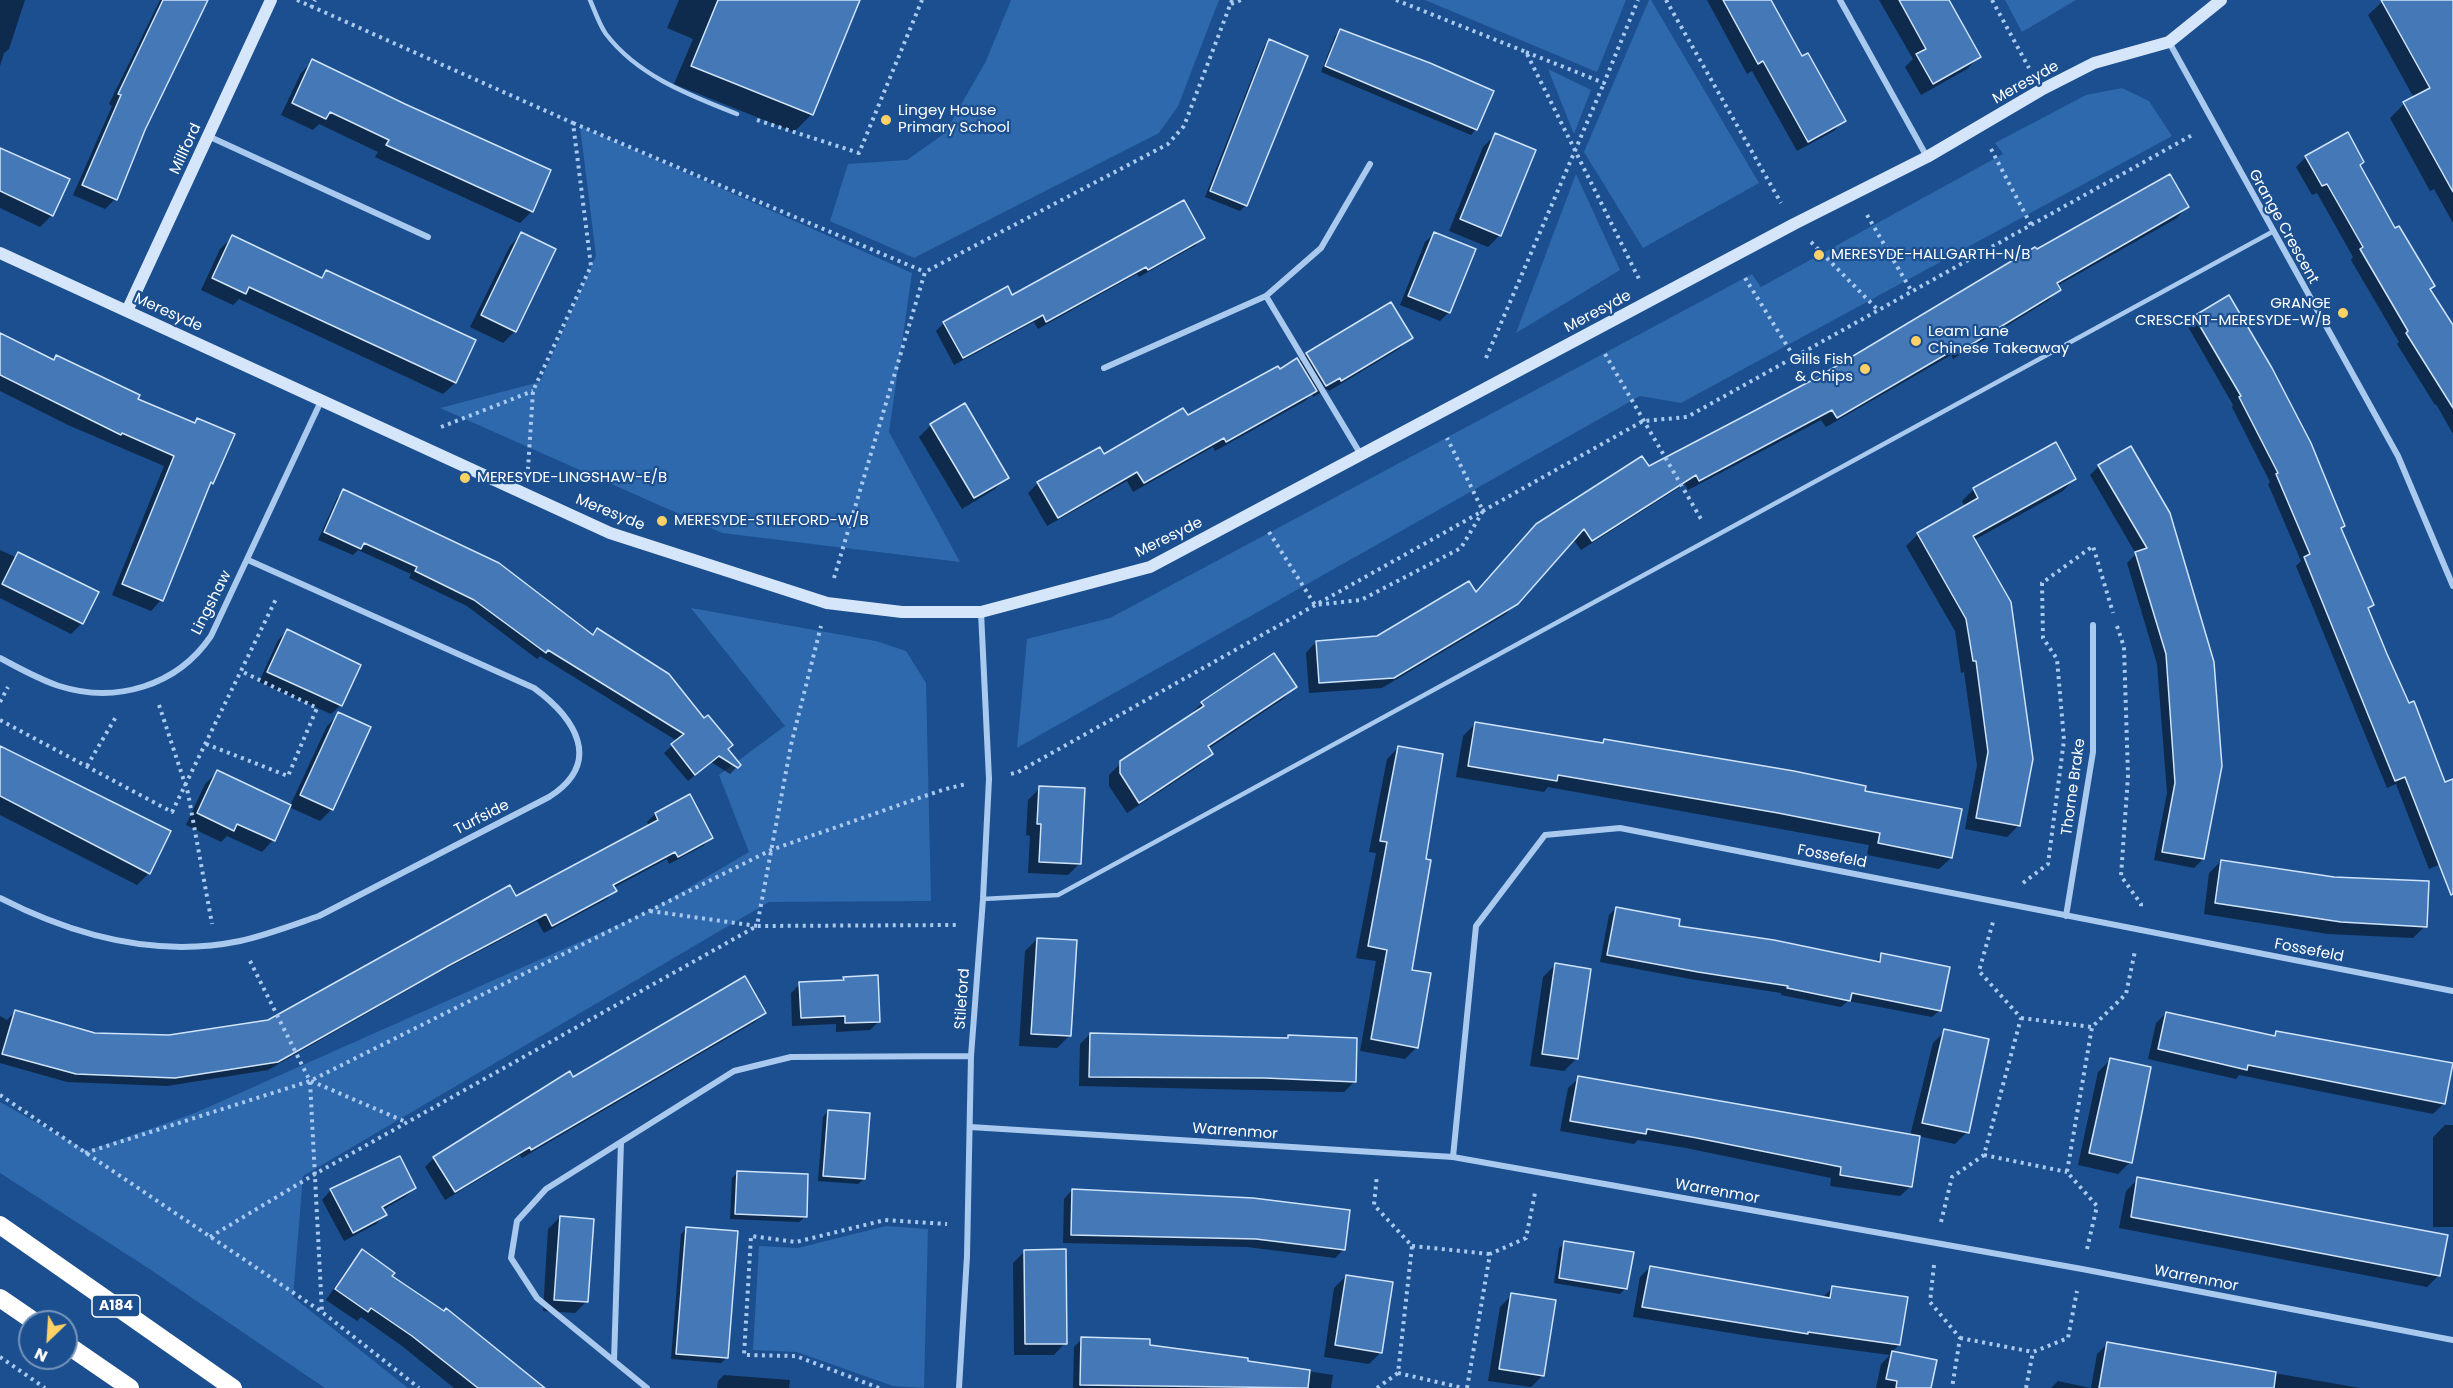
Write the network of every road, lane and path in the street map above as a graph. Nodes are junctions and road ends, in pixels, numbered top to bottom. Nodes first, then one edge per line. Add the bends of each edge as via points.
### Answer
1 (271, 0) edge
2 (297, 0) edge
3 (315, 0) edge
4 (590, 0) edge
5 (922, 0) edge
6 (1241, 0) edge
7 (1396, 0) edge
8 (1638, 0) edge
9 (1666, 0) edge
10 (1840, 0) edge
11 (1992, 0) edge
12 (2221, 0) edge
13 (1232, 2) edge
14 (311, 8) junction
15 (2169, 42) junction
16 (1526, 52) junction
17 (1604, 83) junction
18 (2041, 90) junction
19 (737, 114) joint
20 (573, 123) junction
21 (2213, 124) junction
22 (1979, 127) junction
23 (208, 136) junction
24 (1575, 151) junction
25 (1927, 157) junction
26 (1371, 164) dead end
27 (1854, 193) junction
28 (1794, 224) junction
29 (2031, 225) junction
30 (2272, 232) junction
31 (428, 237) dead end
32 (0, 253) edge
33 (1732, 257) junction
34 (925, 272) junction
35 (1912, 292) junction
36 (1266, 296) junction
37 (1650, 301) junction
38 (1878, 310) junction
39 (128, 311) junction
40 (1592, 332) junction
41 (1794, 357) junction
42 (1104, 368) dead end
43 (533, 391) junction
44 (1470, 398) junction
45 (322, 399) junction
46 (1436, 416) junction
47 (1643, 421) junction
48 (408, 439) junction
49 (1361, 456) junction
50 (526, 494) junction
51 (1484, 511) junction
52 (1256, 512) junction
53 (1712, 537) junction
54 (248, 560) junction
55 (286, 577) junction
56 (2453, 586) edge
57 (827, 603) junction
58 (1315, 605) junction
59 (981, 612) junction
60 (2114, 613) dead end
61 (2093, 625) dead end
62 (2117, 625) dead end
63 (0, 658) edge
64 (241, 671) junction
65 (152, 684) junction
66 (132, 690) junction
67 (0, 720) edge
68 (206, 744) junction
69 (87, 766) junction
70 (989, 779) junction
71 (186, 787) junction
72 (771, 850) junction
73 (0, 898) edge
74 (983, 899) junction
75 (1998, 902) junction
76 (649, 911) junction
77 (2066, 916) junction
78 (981, 925) junction
79 (757, 926) junction
80 (2140, 930) junction
81 (240, 941) junction
82 (2453, 991) edge
83 (2021, 1018) junction
84 (2092, 1027) junction
85 (971, 1056) junction
86 (310, 1081) junction
87 (0, 1095) edge
88 (407, 1122) junction
89 (970, 1127) junction
90 (621, 1142) junction
91 (85, 1153) junction
92 (1380, 1153) junction
93 (1984, 1155) junction
94 (1453, 1157) junction
95 (2067, 1172) junction
96 (1539, 1173) junction
97 (315, 1174) junction
98 (0, 1225) edge
99 (966, 1226) junction
100 (210, 1237) junction
101 (1936, 1243) junction
102 (1412, 1246) junction
103 (1490, 1254) junction
104 (2082, 1269) junction
105 (0, 1298) edge
106 (18, 1310) edge
107 (322, 1312) junction
108 (1960, 1338) junction
109 (2453, 1340) edge
110 (78, 1352) edge
111 (2033, 1352) junction
112 (0, 1357) edge
113 (614, 1361) junction
114 (1398, 1373) junction
115 (45, 1388) edge
116 (130, 1388) edge
117 (233, 1388) edge
118 (419, 1388) edge
119 (647, 1388) edge
120 (879, 1388) edge
121 (959, 1388) edge
122 (1377, 1388) edge
123 (1465, 1388) edge
124 (1952, 1388) edge
125 (2026, 1388) edge

1 - 23 street, Millford
2 - 14 path
3 - 14 path
4 - 19 lane via 604,32 635,65 687,94
5 - 19 path via 859,153
6 - 13 path
7 - 16 path
8 - 17 path
9 - 28 path
10 - 25 street
11 - 18 path
12 - 15 street, Meresyde
13 - 34 path via 1184,126 1168,144
14 - 20 path
15 - 18 street, Meresyde via 2094,63
15 - 21 street, Grange Crescent
16 - 17 path
16 - 24 path
17 - 24 path
18 - 22 street, Meresyde
20 - 34 path
20 - 43 path via 591,266
21 - 29 path
21 - 30 street, Grange Crescent
22 - 25 street, Meresyde
22 - 29 path
23 - 31 street
23 - 39 street, Millford
24 - 37 path
24 - 44 path
25 - 27 street, Meresyde
26 - 36 street via 1321,249
27 - 28 street, Meresyde
27 - 35 path
28 - 33 street, Meresyde
28 - 38 path
29 - 35 path
30 - 53 lane
30 - 56 street, Grange Crescent via 2398,456
32 - 39 street, Meresyde
33 - 37 street, Meresyde
33 - 41 path
34 - 57 path
35 - 38 path
36 - 42 street
36 - 49 street
37 - 40 street, Meresyde
38 - 41 path
39 - 45 street, Meresyde
40 - 44 street, Meresyde
40 - 47 path
41 - 47 path via 1687,417
43 - 48 path
43 - 50 path
44 - 46 street, Meresyde
45 - 48 street, Meresyde
45 - 54 street, Lingshaw
46 - 49 street, Meresyde
46 - 51 path
47 - 51 path
47 - 53 path
48 - 50 street, Meresyde
49 - 52 street, Meresyde
50 - 57 street, Meresyde via 610,533
51 - 58 path
51 - 58 path via 1461,548 1361,600
52 - 58 path
52 - 59 street, Meresyde via 1150,567
53 - 74 lane via 1058,895
54 - 55 street, Turfside
54 - 65 street, Lingshaw via 199,653 173,675
55 - 64 path
55 - 81 street, Turfside via 534,688 556,704 569,720 579,757 569,781 549,797 319,916
57 - 59 street, Meresyde via 902,612
57 - 72 path via 791,745
58 - 70 path via 1018,772
59 - 70 street, Stileford
60 - 75 path via 2093,546 2042,583 2043,638 2057,658 2064,740 2048,864
61 - 77 street, Thorne Brake via 2093,752
62 - 80 path via 2124,647 2128,776 2121,876 2141,904
63 - 66 street, Lingshaw via 51,682 84,692
64 - 68 path
64 - 68 path via 317,708 288,776
65 - 66 street, Lingshaw
65 - 71 path
66 - 69 path
67 - 69 path
68 - 71 path
69 - 71 path via 172,812
70 - 72 path via 942,790
70 - 74 street, Stileford
71 - 81 path via 213,926
72 - 76 path
72 - 79 path
73 - 81 street, Turfside via 82,932 124,943 202,946
74 - 78 street, Stileford
75 - 77 street, Fossefeld
75 - 83 path via 1979,971
75 - 94 street, Fossefeld via 1620,828 1545,835 1476,926
76 - 79 path
76 - 86 path
77 - 80 street, Fossefeld
78 - 79 path
78 - 85 street, Stileford
79 - 88 path
80 - 82 street, Fossefeld
80 - 84 path via 2126,994
81 - 86 path
83 - 84 path
83 - 93 path
84 - 95 path
85 - 89 street, Stileford
85 - 90 street via 791,1057 734,1071
86 - 88 path
86 - 91 path
86 - 97 path
87 - 91 path
88 - 97 path
89 - 92 street, Warrenmor
89 - 99 street, Stileford
90 - 113 street
90 - 113 street via 546,1189 517,1221 511,1258 537,1298
91 - 100 path
92 - 94 street, Warrenmor
92 - 102 path via 1374,1205
93 - 95 path
93 - 101 path via 1952,1177
94 - 96 street, Warrenmor
95 - 104 path via 2097,1206
96 - 101 street, Warrenmor
96 - 103 path via 1526,1238
97 - 100 path
97 - 107 path
98 - 117 highway, A184
99 - 120 path via 885,1220 796,1242 751,1236 744,1355 796,1356
99 - 121 street, Stileford
100 - 107 path
101 - 104 street, Warrenmor
101 - 108 path via 1930,1302
102 - 103 path
102 - 114 path
103 - 123 path
104 - 109 street, Warrenmor
104 - 111 path via 2068,1338
105 - 106 highway
107 - 118 path
108 - 111 path
108 - 124 path
110 - 116 highway
111 - 125 path
112 - 115 path
113 - 119 street
114 - 122 path
114 - 123 path

